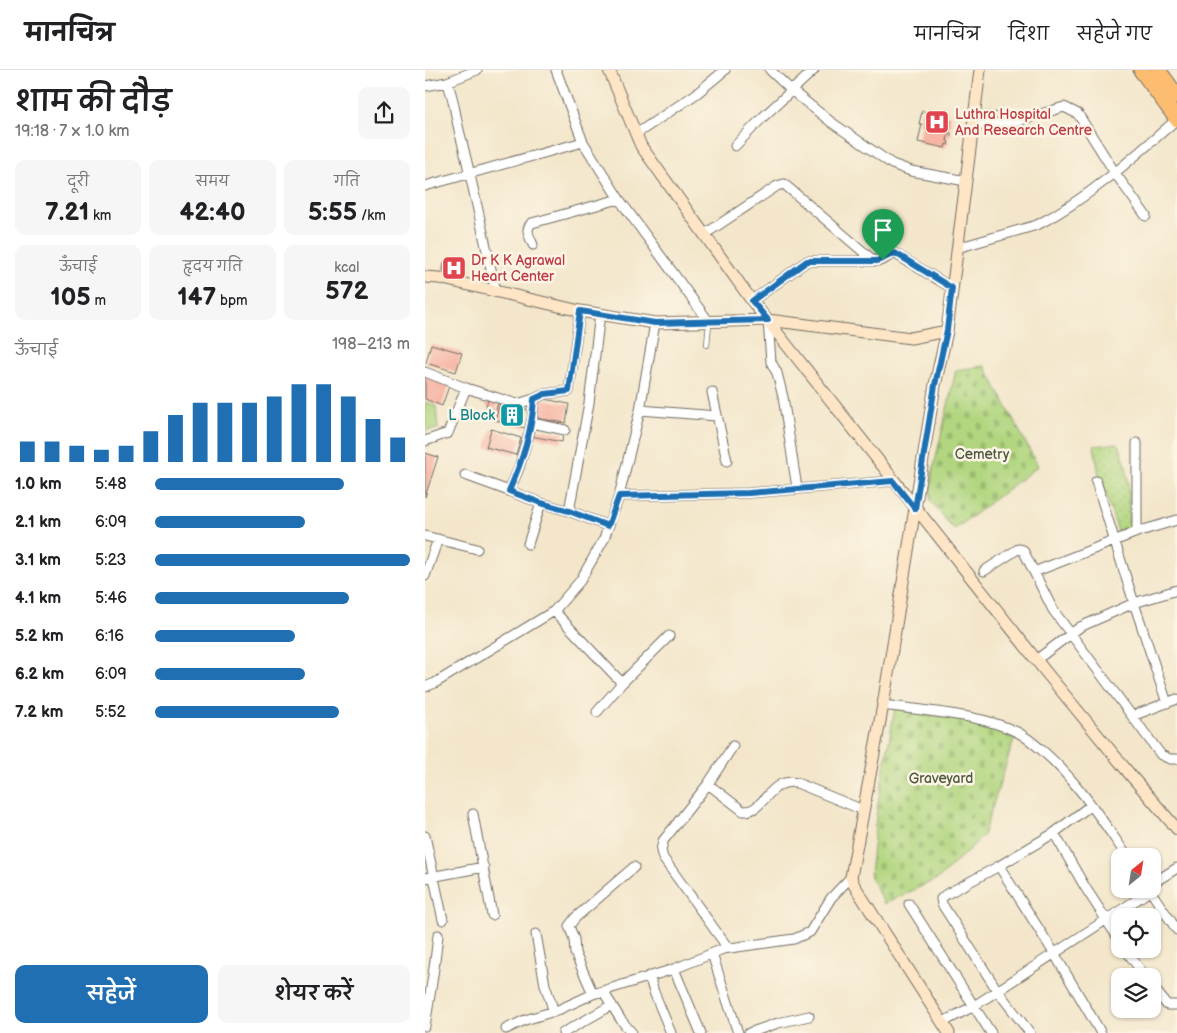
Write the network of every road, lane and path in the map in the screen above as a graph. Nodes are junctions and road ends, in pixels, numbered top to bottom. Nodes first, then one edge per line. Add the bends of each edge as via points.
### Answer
1 (477, 70) edge
2 (556, 70) edge
3 (609, 70) edge
4 (725, 70) edge
5 (770, 70) edge
6 (814, 70) edge
7 (980, 70) edge
8 (1141, 70) edge
9 (1158, 70) edge
10 (447, 82) junction
11 (425, 86) edge
12 (791, 90) junction
13 (1177, 96) edge
14 (1177, 119) edge
15 (973, 126) junction
16 (637, 134) junction
17 (583, 142) junction
18 (735, 146) dead end
19 (1115, 173) junction
20 (471, 175) junction
21 (966, 181) junction
22 (425, 186) edge
23 (619, 199) junction
24 (1147, 216) dead end
25 (705, 234) junction
26 (533, 245) dead end
27 (957, 248) junction
28 (874, 262) junction
29 (425, 277) edge
30 (952, 288) junction
31 (495, 292) junction
32 (752, 301) junction
33 (580, 311) junction
34 (600, 314) junction
35 (768, 320) junction
36 (709, 322) junction
37 (655, 323) junction
38 (947, 330) junction
39 (707, 346) dead end
40 (425, 372) edge
41 (466, 388) junction
42 (712, 392) dead end
43 (534, 399) junction
44 (640, 410) junction
45 (717, 416) junction
46 (532, 423) junction
47 (565, 430) dead end
48 (425, 440) edge
49 (1137, 443) dead end
50 (727, 461) dead end
51 (465, 475) dead end
52 (893, 481) junction
53 (1096, 481) dead end
54 (797, 488) junction
55 (509, 491) junction
56 (619, 496) junction
57 (541, 503) junction
58 (915, 509) junction
59 (569, 511) junction
60 (1177, 520) edge
61 (608, 526) junction
62 (1137, 532) junction
63 (425, 536) edge
64 (439, 539) junction
65 (1115, 540) junction
66 (527, 544) dead end
67 (477, 549) dead end
68 (984, 572) dead end
69 (1034, 572) junction
70 (425, 576) edge
71 (1177, 590) edge
72 (1134, 603) junction
73 (554, 611) junction
74 (1070, 634) junction
75 (669, 636) dead end
76 (1036, 660) junction
77 (622, 683) junction
78 (425, 687) edge
79 (1177, 699) edge
80 (1167, 703) junction
81 (883, 705) junction
82 (597, 712) dead end
83 (1132, 716) junction
84 (733, 746) dead end
85 (1177, 759) edge
86 (708, 784) junction
87 (1091, 805) junction
88 (863, 810) junction
89 (473, 814) dead end
90 (1176, 827) edge
91 (1054, 833) junction
92 (425, 836) edge
93 (1121, 848) edge
94 (999, 866) junction
95 (484, 867) junction
96 (634, 867) dead end
97 (1177, 868) edge
98 (435, 876) junction
99 (851, 877) junction
100 (425, 878) edge
101 (1161, 880) edge
102 (1136, 898) edge
103 (1157, 898) edge
104 (909, 904) dead end
105 (492, 915) dead end
106 (1105, 919) junction
107 (443, 920) dead end
108 (1111, 928) edge
109 (1177, 930) edge
110 (537, 934) dead end
111 (438, 935) dead end
112 (728, 948) junction
113 (1054, 953) junction
114 (712, 954) junction
115 (674, 969) junction
116 (649, 976) junction
117 (997, 990) junction
118 (603, 991) junction
119 (593, 994) junction
120 (1161, 999) edge
121 (612, 1005) junction
122 (1177, 1005) edge
123 (974, 1006) junction
124 (554, 1012) junction
125 (809, 1016) dead end
126 (943, 1022) junction
127 (425, 1026) edge
128 (506, 1029) dead end
129 (563, 1033) edge
130 (632, 1033) edge
131 (671, 1033) edge
132 (701, 1033) edge
133 (737, 1033) edge
134 (749, 1033) edge
135 (949, 1033) edge
136 (991, 1033) edge
137 (1030, 1033) edge
138 (1101, 1033) edge

1 - 10 street
2 - 17 street
3 - 16 street
4 - 16 street
5 - 12 street
6 - 12 street
7 - 15 street
8 - 14 highway
9 - 13 highway
10 - 11 street
10 - 20 street
12 - 18 street
12 - 21 street via 892,164 911,171
14 - 19 street
15 - 19 street via 1015,122 1064,107 1078,114
15 - 21 street
16 - 25 street via 641,146
17 - 20 street
17 - 23 street
19 - 24 street
19 - 27 street via 1037,225
20 - 22 street
20 - 31 street
21 - 27 street
23 - 26 street via 532,223 527,231
23 - 36 street
25 - 28 street via 784,184
25 - 32 street
27 - 30 street
28 - 30 street via 895,253
28 - 32 street via 807,261
29 - 31 street
30 - 38 street
31 - 33 street
32 - 35 street
33 - 34 street
33 - 43 street via 569,391
34 - 37 street
34 - 59 street via 589,403
35 - 36 street
35 - 38 street via 911,338
35 - 52 street
35 - 54 street via 771,362 783,397
36 - 37 street
36 - 39 lane
37 - 44 street
38 - 58 street
40 - 41 street
41 - 43 street via 517,404
41 - 48 street via 448,433
42 - 45 street
43 - 46 street
44 - 45 street
44 - 56 street
45 - 50 street
46 - 47 street
46 - 55 street
49 - 62 street
51 - 55 street
52 - 54 street
52 - 58 street
53 - 65 street
54 - 56 street via 749,493
55 - 57 street
56 - 61 street
57 - 59 street
57 - 66 street
58 - 76 street
58 - 81 street
59 - 61 street
60 - 62 street
61 - 73 street via 580,581
62 - 65 street
63 - 64 street
64 - 67 street
64 - 70 street
65 - 69 street
65 - 72 street
68 - 69 street via 1019,548
69 - 74 street via 1053,610
71 - 72 street
72 - 74 street
72 - 80 street
73 - 77 street
73 - 78 street
74 - 76 street
74 - 83 street
75 - 77 street
76 - 90 street
77 - 82 street
79 - 80 street
80 - 83 street
81 - 87 street via 989,721 1019,732 1057,763
81 - 88 street
83 - 85 street via 1161,755
84 - 86 street
86 - 88 street via 743,811 751,810 786,781
86 - 112 street via 663,841 661,855
87 - 91 street
87 - 93 street
88 - 99 street
89 - 95 street
91 - 94 street
91 - 106 street
92 - 98 street
94 - 113 street
94 - 117 street via 945,894 941,902
95 - 98 street
95 - 105 street
96 - 119 street via 569,926 575,953
97 - 101 street
98 - 100 street
98 - 107 street
99 - 112 street via 831,898 807,934 794,939
99 - 126 street
102 - 106 street
103 - 109 street
104 - 123 street
106 - 108 street
106 - 113 street
110 - 124 street via 545,985
111 - 127 street
112 - 114 street
113 - 117 street
113 - 138 street
114 - 115 street
114 - 133 street
115 - 116 street
115 - 132 street
116 - 118 street
116 - 131 street
117 - 123 street
117 - 137 street
118 - 119 street
118 - 121 street
119 - 124 street
120 - 122 street via 1171,1006
121 - 129 street
121 - 130 street
123 - 126 street
123 - 136 street
124 - 128 street
125 - 134 street
126 - 135 street

